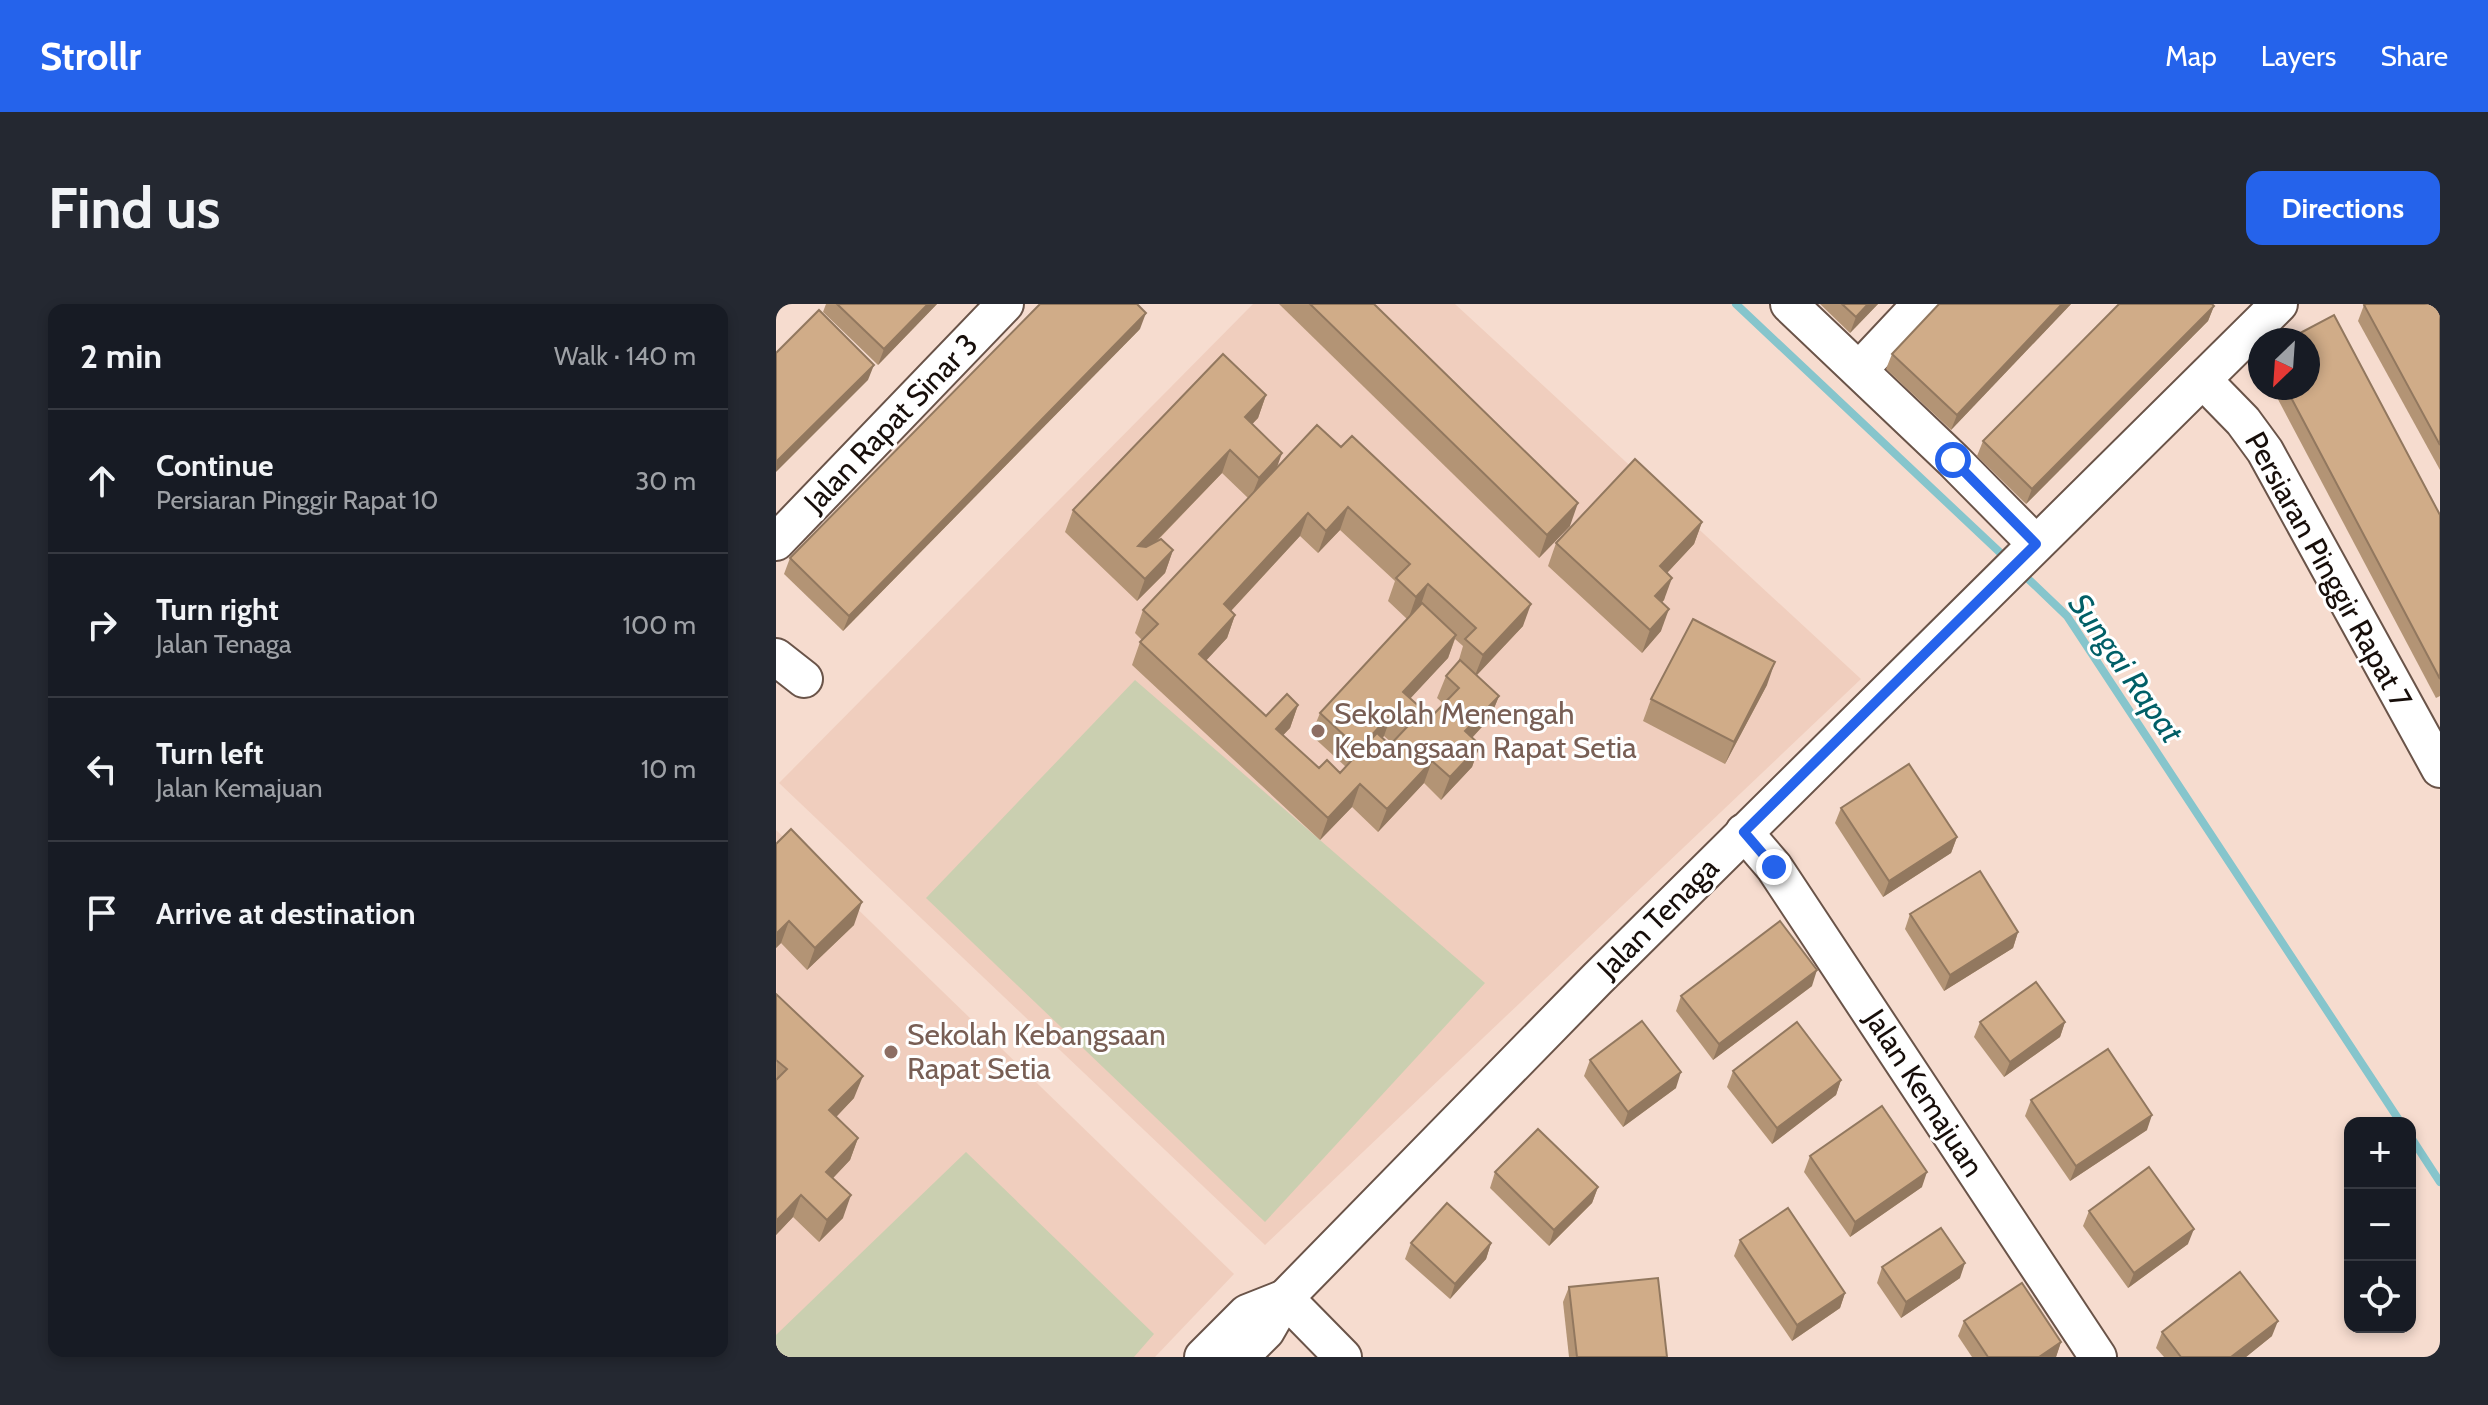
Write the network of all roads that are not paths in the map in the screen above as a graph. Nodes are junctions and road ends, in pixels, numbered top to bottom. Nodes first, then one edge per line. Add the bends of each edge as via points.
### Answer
1 (1005, 304) edge
2 (1789, 304) edge
3 (1921, 304) edge
4 (2268, 307) edge
5 (1859, 370) junction
6 (2203, 380) junction
7 (776, 542) edge
8 (2023, 556) junction
9 (776, 657) edge
10 (804, 679) dead end
11 (2440, 769) edge
12 (1744, 832) junction
13 (1285, 1298) junction
14 (1203, 1357) edge
15 (1240, 1357) edge
16 (1343, 1357) edge
17 (2098, 1357) edge

1 - 7 street, Jalan Rapat Sinar 3
2 - 5 street
3 - 5 street
4 - 6 street, Jalan Tenaga
5 - 8 street
6 - 8 street, Jalan Tenaga
6 - 11 street, Persiaran Pinggir Rapat 7 via 2265,451
8 - 12 street, Jalan Tenaga
9 - 10 street
12 - 13 street, Jalan Tenaga
12 - 17 street, Jalan Kemajuan via 1774,867
13 - 14 street, Jalan Tenaga via 1247,1313
13 - 15 street, Jalan Tenaga via 1266,1331
13 - 16 street

